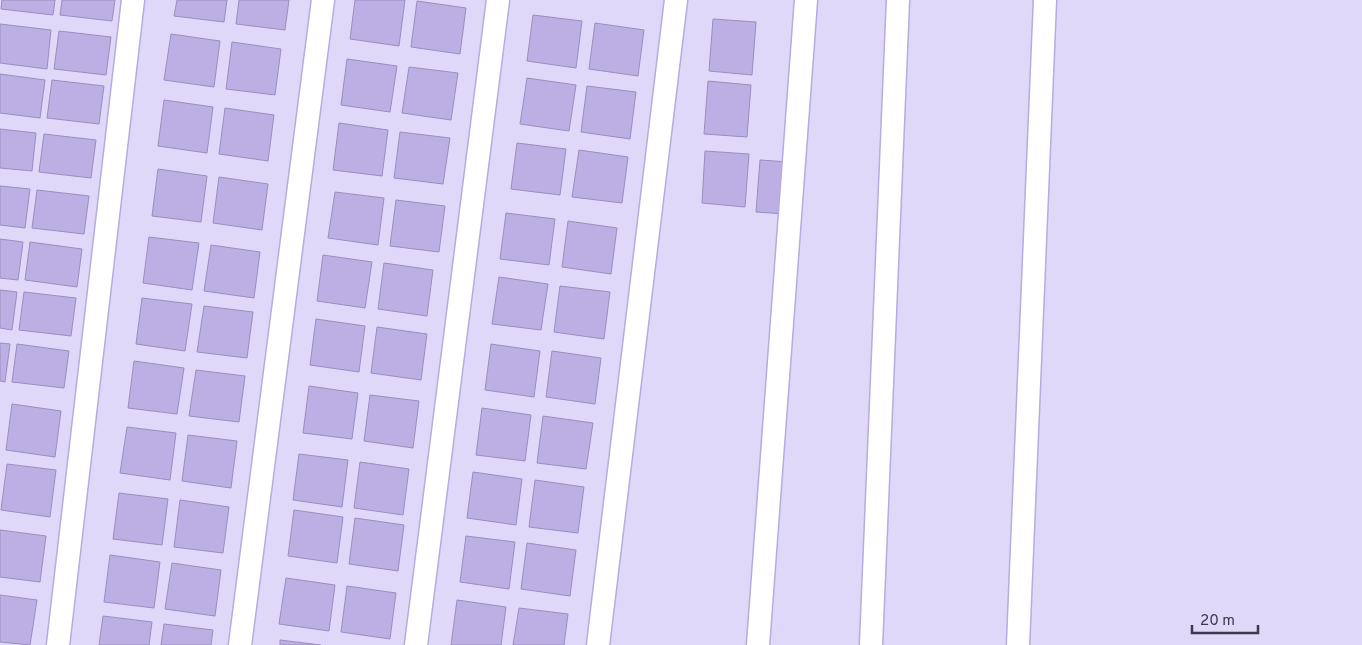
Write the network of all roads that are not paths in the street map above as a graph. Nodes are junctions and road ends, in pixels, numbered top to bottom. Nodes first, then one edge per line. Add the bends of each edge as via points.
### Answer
1 (133, 0) edge
2 (322, 0) edge
3 (498, 0) edge
4 (676, 0) edge
5 (806, 0) edge
6 (898, 0) edge
7 (1045, 0) edge
8 (58, 645) edge
9 (240, 645) edge
10 (416, 645) edge
11 (598, 645) edge
12 (758, 645) edge
13 (871, 645) edge
14 (1018, 645) edge

1 - 8 street
2 - 9 street
3 - 10 street
4 - 11 street
5 - 12 street
6 - 13 street
7 - 14 street

